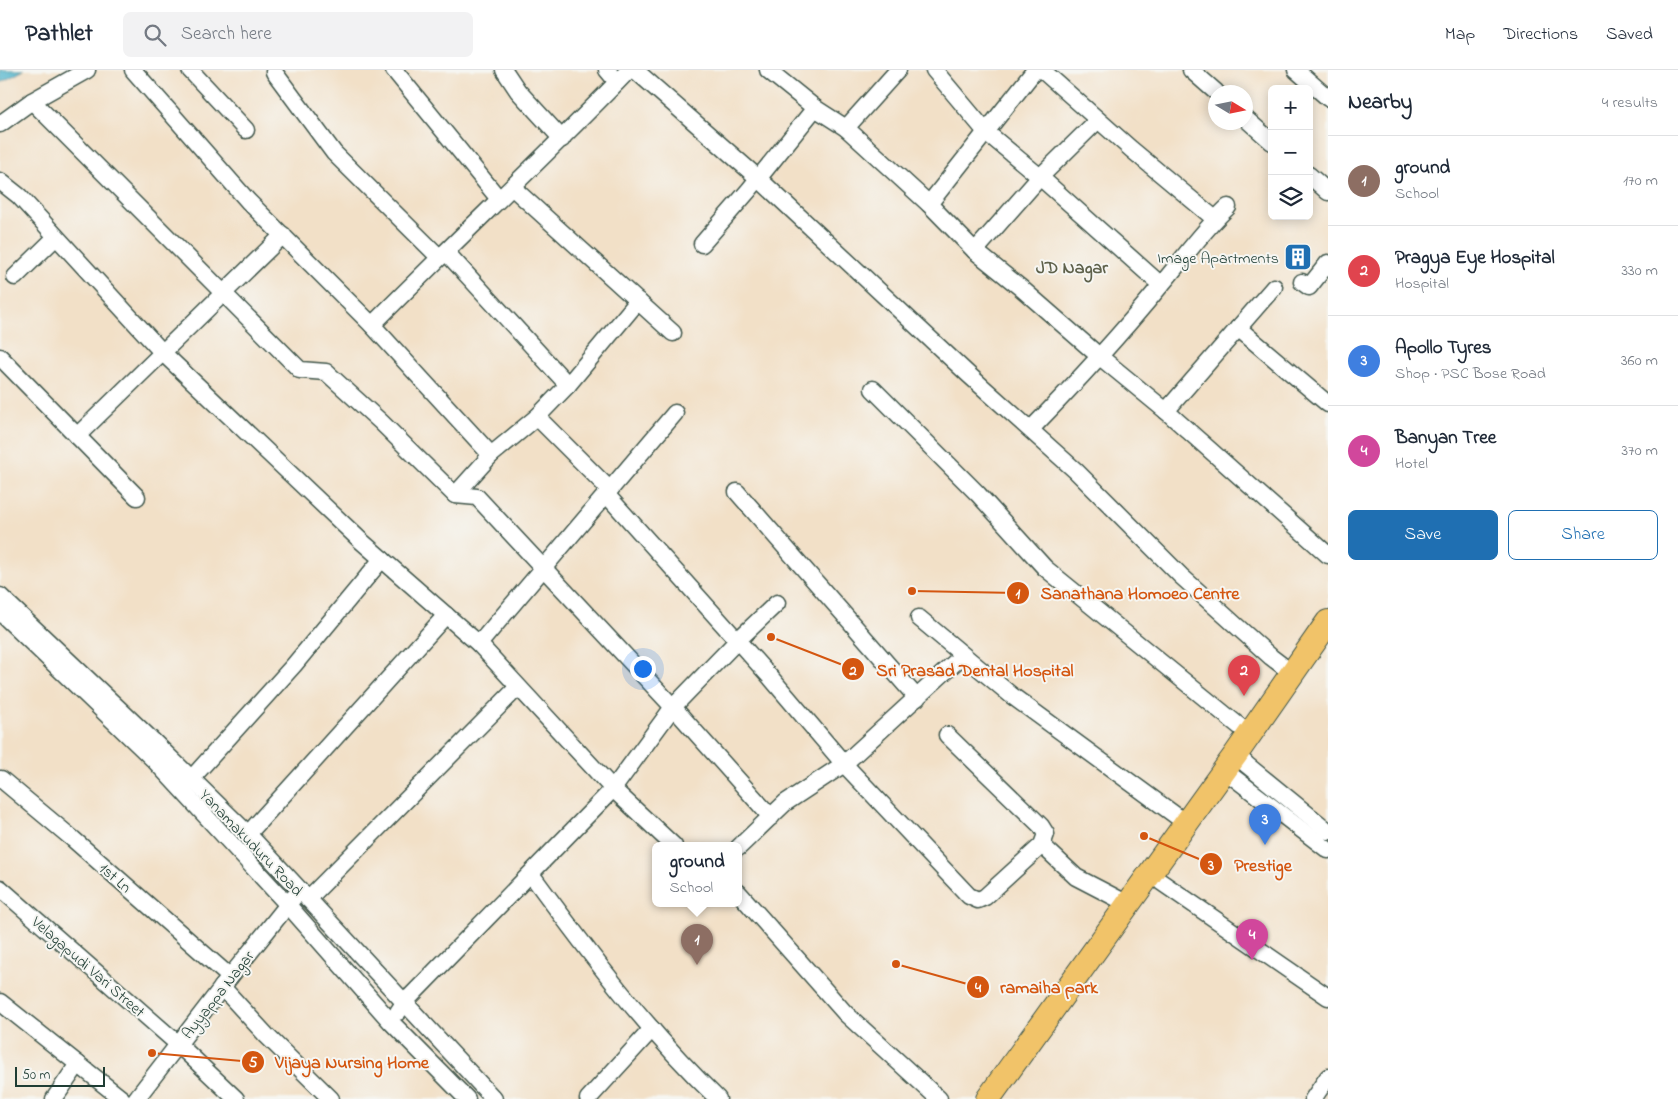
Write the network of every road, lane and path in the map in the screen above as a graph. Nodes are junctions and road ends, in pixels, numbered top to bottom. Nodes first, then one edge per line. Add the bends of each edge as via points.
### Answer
1 (88, 70) edge
2 (133, 70) edge
3 (190, 70) edge
4 (394, 70) edge
5 (504, 70) edge
6 (629, 70) edge
7 (635, 70) edge
8 (768, 70) edge
9 (898, 70) edge
10 (934, 70) edge
11 (1035, 70) edge
12 (1042, 70) edge
13 (1191, 70) edge
14 (1296, 70) edge
15 (274, 72) dead end
16 (612, 76) edge
17 (1208, 85) edge
18 (1328, 98) edge
19 (32, 100) junction
20 (815, 108) junction
21 (1098, 120) junction
22 (0, 124) edge
23 (1253, 124) edge
24 (846, 128) junction
25 (246, 130) dead end
26 (986, 132) junction
27 (1268, 138) edge
28 (562, 139) junction
29 (1040, 177) junction
30 (758, 178) junction
31 (1313, 179) edge
32 (0, 181) edge
33 (513, 188) junction
34 (1328, 192) edge
35 (499, 200) junction
36 (929, 204) junction
37 (1228, 207) dead end
38 (1214, 219) junction
39 (282, 235) junction
40 (56, 237) junction
41 (702, 244) dead end
42 (975, 251) junction
43 (442, 255) junction
44 (1328, 263) edge
45 (15, 277) dead end
46 (1302, 282) dead end
47 (1161, 285) junction
48 (1274, 287) dead end
49 (222, 293) junction
50 (638, 301) junction
51 (372, 324) junction
52 (1238, 328) junction
53 (673, 334) dead end
54 (162, 352) junction
55 (1099, 356) junction
56 (0, 357) edge
57 (568, 385) junction
58 (873, 389) dead end
59 (1328, 404) edge
60 (1166, 411) junction
61 (675, 413) dead end
62 (537, 417) junction
63 (1031, 429) junction
64 (76, 436) junction
65 (491, 455) junction
66 (608, 492) junction
67 (737, 492) dead end
68 (455, 495) junction
69 (137, 497) dead end
70 (1328, 555) edge
71 (382, 559) junction
72 (544, 567) junction
73 (0, 596) edge
74 (777, 603) dead end
75 (0, 612) edge
76 (446, 615) junction
77 (919, 618) dead end
78 (1328, 622) edge
79 (738, 640) junction
80 (478, 644) junction
81 (1328, 647) edge
82 (962, 656) junction
83 (1292, 672) junction
84 (518, 687) junction
85 (917, 698) junction
86 (673, 707) junction
87 (1249, 734) junction
88 (947, 735) dead end
89 (844, 764) junction
90 (1236, 767) junction
91 (0, 779) edge
92 (191, 779) junction
93 (613, 790) junction
94 (771, 817) junction
95 (1186, 823) junction
96 (1328, 831) edge
97 (248, 834) junction
98 (670, 842) edge
99 (742, 844) edge
100 (1042, 845) junction
101 (1328, 850) edge
102 (531, 874) junction
103 (1161, 882) junction
104 (0, 888) edge
105 (304, 894) junction
106 (742, 897) edge
107 (288, 904) junction
108 (1128, 904) junction
109 (226, 982) junction
110 (1328, 998) edge
111 (0, 1002) edge
112 (1066, 1002) junction
113 (404, 1003) junction
114 (391, 1022) junction
115 (652, 1029) junction
116 (178, 1044) junction
117 (78, 1064) junction
118 (1328, 1077) edge
119 (54, 1099) edge
120 (122, 1099) edge
121 (136, 1099) edge
122 (236, 1099) edge
123 (332, 1099) edge
124 (467, 1099) edge
125 (494, 1099) edge
126 (588, 1099) edge
127 (718, 1099) edge
128 (939, 1099) edge
129 (988, 1099) edge
130 (1004, 1099) edge
131 (1313, 1099) edge

1 - 19 street
2 - 39 street
3 - 25 street
4 - 35 street
5 - 28 street via 518,91
6 - 16 street
7 - 30 street
8 - 20 street
9 - 24 street
10 - 26 street
11 - 26 street
12 - 21 street
13 - 17 street
14 - 18 street
15 - 43 street via 334,153
16 - 28 street
19 - 22 street
19 - 49 street
20 - 24 street
20 - 30 street
21 - 29 street
21 - 38 street
23 - 27 street
24 - 36 street
26 - 29 street
26 - 36 street
28 - 33 street
29 - 42 street
29 - 47 street
30 - 41 street
30 - 63 street
31 - 34 street
32 - 40 street via 19,196
33 - 35 street
33 - 50 street
35 - 43 street
36 - 42 street
37 - 38 street
38 - 47 street
39 - 49 street
39 - 51 street
40 - 45 street
40 - 54 street
42 - 55 street
43 - 51 street
43 - 57 street
44 - 46 street via 1309,287
47 - 55 street
48 - 52 street
49 - 54 street
49 - 68 street via 300,370 326,372
50 - 53 street
50 - 57 street
51 - 65 street
52 - 59 street
52 - 60 street
54 - 64 street
54 - 71 street
55 - 60 street
55 - 63 street
56 - 64 street
57 - 62 street
58 - 87 street via 978,494 1045,568
60 - 70 street
61 - 66 street
62 - 65 street
62 - 66 street
63 - 83 street via 1181,576
64 - 69 street
65 - 68 street
66 - 72 street
66 - 79 street
67 - 85 street
68 - 72 street via 478,497
71 - 76 street
71 - 92 street via 294,665
72 - 80 street
72 - 86 street
73 - 92 street, Yanamakuduru Road
74 - 79 street
75 - 107 street, Yanamakuduru Road via 155,761
76 - 80 street
76 - 97 street
77 - 82 street
78 - 83 highway
79 - 86 street
79 - 89 street
80 - 84 street
81 - 90 highway
82 - 85 street
82 - 95 street
83 - 87 highway
84 - 93 street
84 - 105 street, Ayyappa Nagar
85 - 89 street
86 - 93 street
86 - 94 street
87 - 90 highway
88 - 100 street via 1041,826 1046,834
89 - 94 street via 785,803
89 - 100 street via 973,899 986,897
90 - 95 highway
90 - 96 street
90 - 101 street
90 - 103 highway
91 - 109 street, 1st Ln via 73,839
92 - 97 street, Yanamakuduru Road
93 - 98 street
93 - 102 street
94 - 99 street
95 - 108 highway
97 - 105 street, Yanamakuduru Road
100 - 108 street via 1076,877
102 - 113 street
102 - 115 street via 598,965
103 - 110 street
103 - 112 highway
104 - 116 street, Velagapudi Vari Street
105 - 107 street, Ayyappa Nagar
105 - 113 street, Yanamakuduru Road
106 - 128 street via 845,1013
107 - 109 street, Ayyappa Nagar
107 - 114 street, Yanamakuduru Road
108 - 112 highway
109 - 116 street, Ayyappa Nagar
109 - 123 street, 1st Ln via 267,1036
111 - 117 street
112 - 129 highway
112 - 130 highway
113 - 114 street
113 - 125 street, Yanamakuduru Road
114 - 124 street, Yanamakuduru Road
115 - 126 street
115 - 127 street
116 - 121 street, Ayyappa Nagar
116 - 122 street, Velagapudi Vari Street
117 - 119 street
117 - 120 street
118 - 131 street

